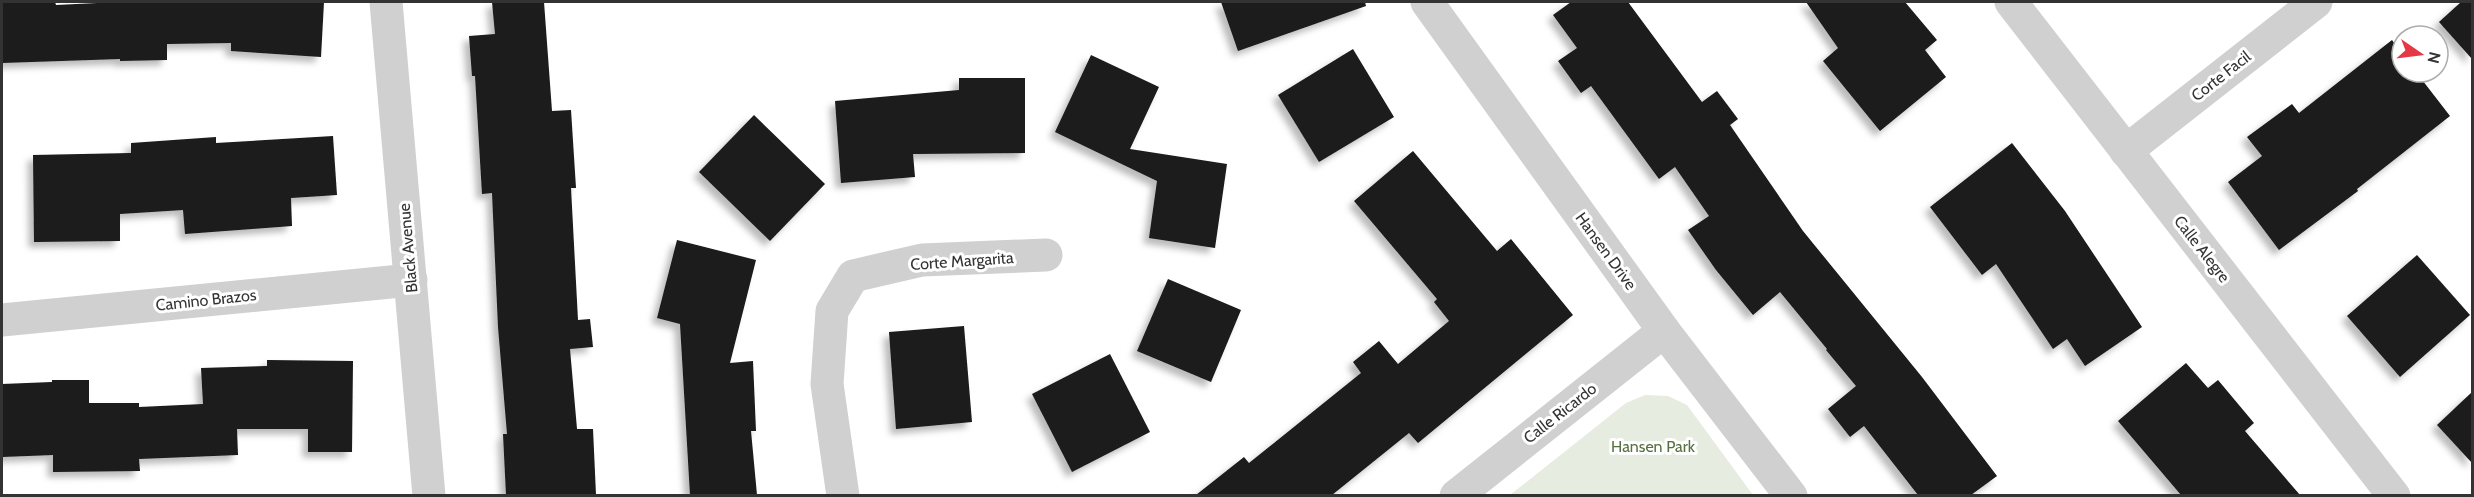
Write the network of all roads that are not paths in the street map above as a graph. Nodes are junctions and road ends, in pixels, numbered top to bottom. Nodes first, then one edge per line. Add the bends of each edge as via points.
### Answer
1 (386, 2) edge
2 (1427, 2) edge
3 (2011, 2) edge
4 (2316, 2) edge
5 (2126, 151) junction
6 (1046, 255) dead end
7 (411, 280) junction
8 (2, 321) edge
9 (1664, 331) junction
10 (429, 495) edge
11 (843, 495) edge
12 (1456, 495) edge
13 (1791, 495) edge
14 (2394, 495) edge

1 - 7 street, Black Avenue
2 - 9 street, Hansen Drive
3 - 5 street, Calle Alegre
4 - 5 street, Corte Facil
5 - 14 street, Calle Alegre
6 - 11 street, Corte Margarita via 922,260 853,276 831,311 827,384
7 - 8 street, Camino Brazos
7 - 10 street, Black Avenue
9 - 12 street, Calle Ricardo
9 - 13 street, Hansen Drive

